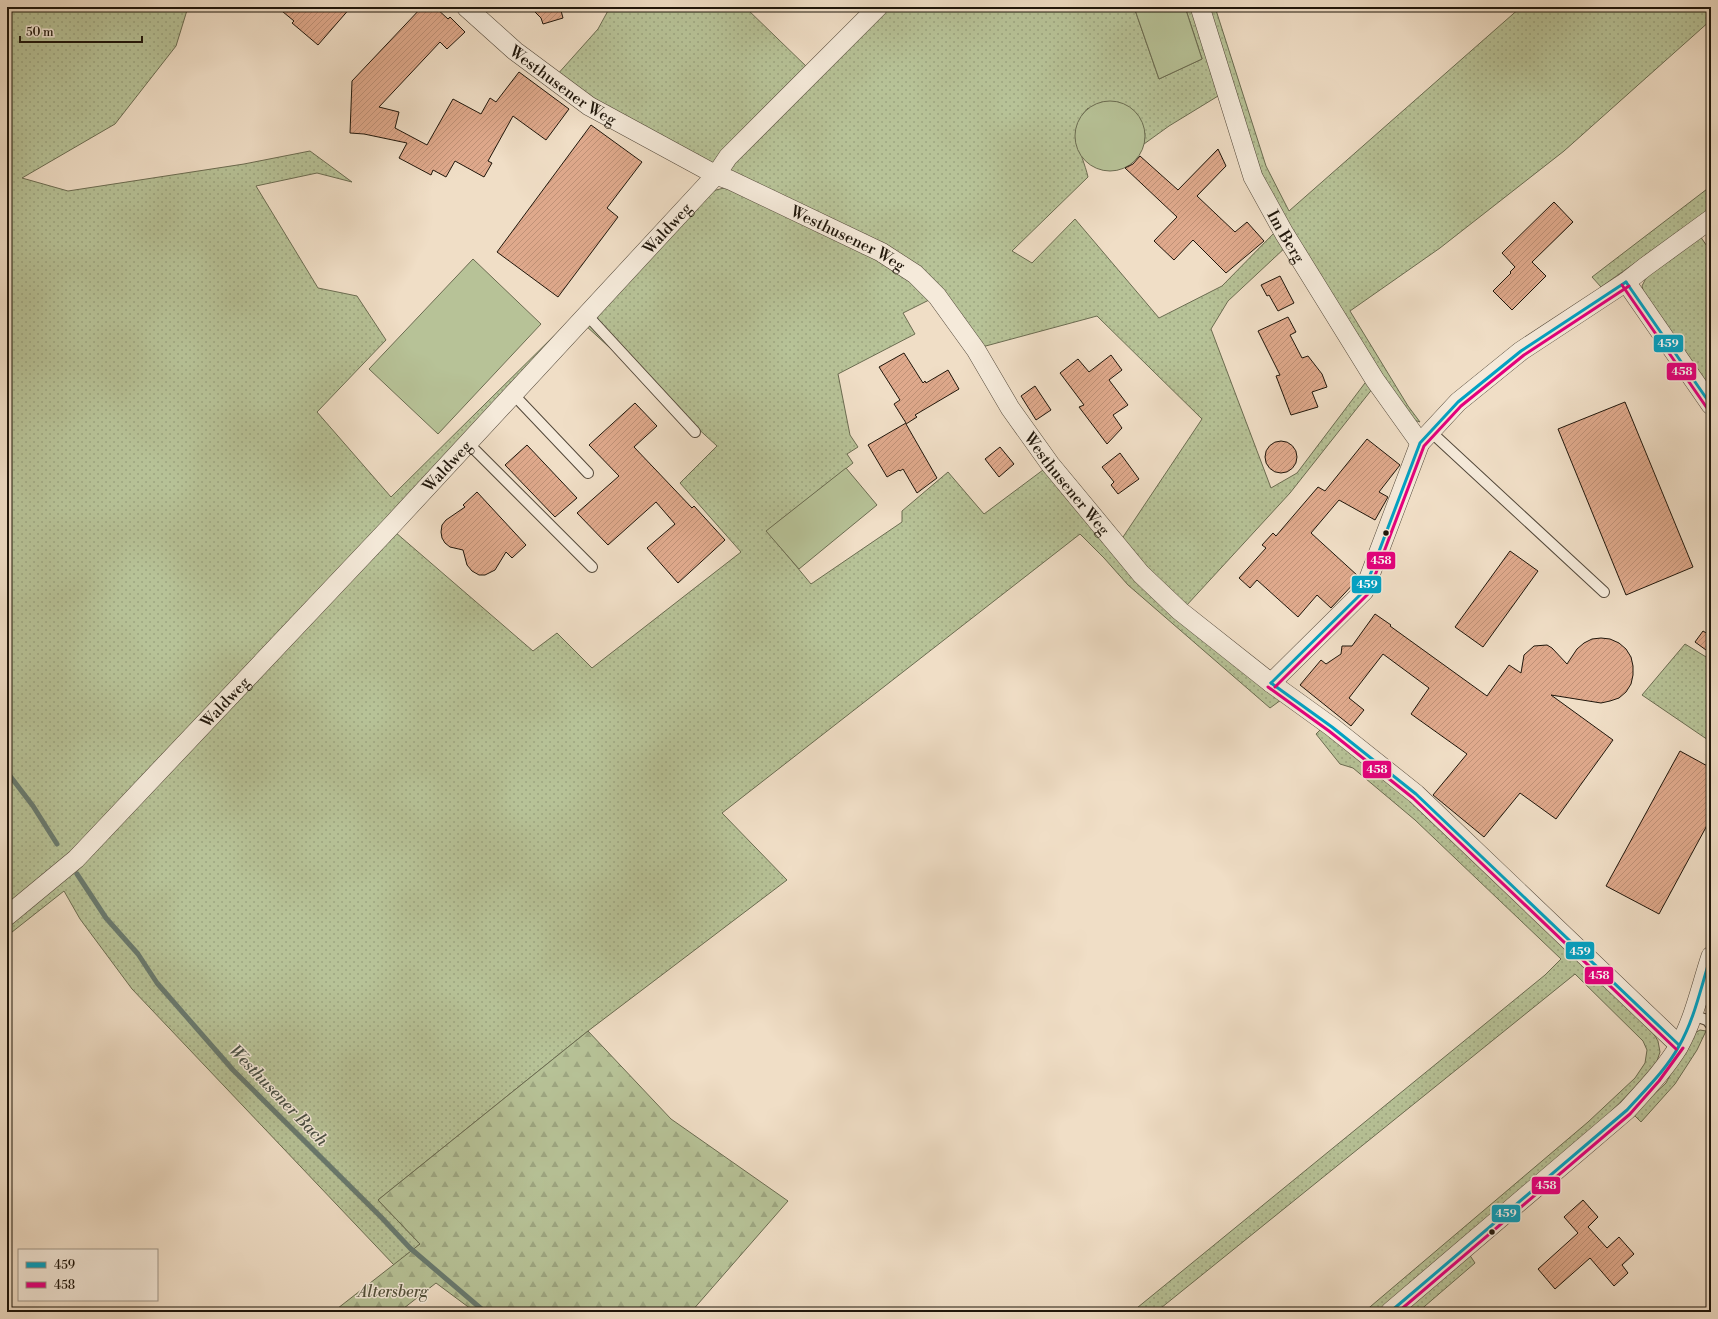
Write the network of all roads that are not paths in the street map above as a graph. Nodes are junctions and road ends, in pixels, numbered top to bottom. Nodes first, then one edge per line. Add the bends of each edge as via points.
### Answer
1 (466, 7) edge
2 (878, 7) edge
3 (1200, 7) edge
4 (716, 175) junction
5 (1711, 219) edge
6 (1626, 282) junction
7 (587, 315) junction
8 (513, 394) junction
9 (1711, 405) edge
10 (695, 432) dead end
11 (1426, 438) junction
12 (467, 442) junction
13 (588, 473) dead end
14 (592, 568) dead end
15 (1604, 592) dead end
16 (1271, 683) junction
17 (7, 916) edge
18 (1711, 956) edge
19 (1692, 1015) junction
20 (1711, 1025) edge
21 (1679, 1045) junction
22 (1390, 1312) edge

1 - 4 street, Westhusener Weg via 515,51 589,106
2 - 4 street, Waldweg via 728,157
3 - 11 street, Im Berg via 1253,177 1375,380
4 - 7 street, Waldweg
4 - 16 street, Westhusener Weg via 881,252 915,274 937,296 976,350 1010,408 1050,464 1141,574 1180,610
5 - 6 street
6 - 9 street
6 - 11 street via 1521,351 1458,402
7 - 8 street, Waldweg
7 - 10 lane
8 - 12 street, Waldweg
8 - 13 lane
11 - 15 lane
11 - 16 street via 1364,591
12 - 14 lane
12 - 17 street, Waldweg via 76,859
16 - 21 street, Westhusener Weg via 1332,727 1416,794
18 - 19 street
19 - 20 lane via 1707,1020
19 - 21 street
21 - 22 street via 1627,1110

